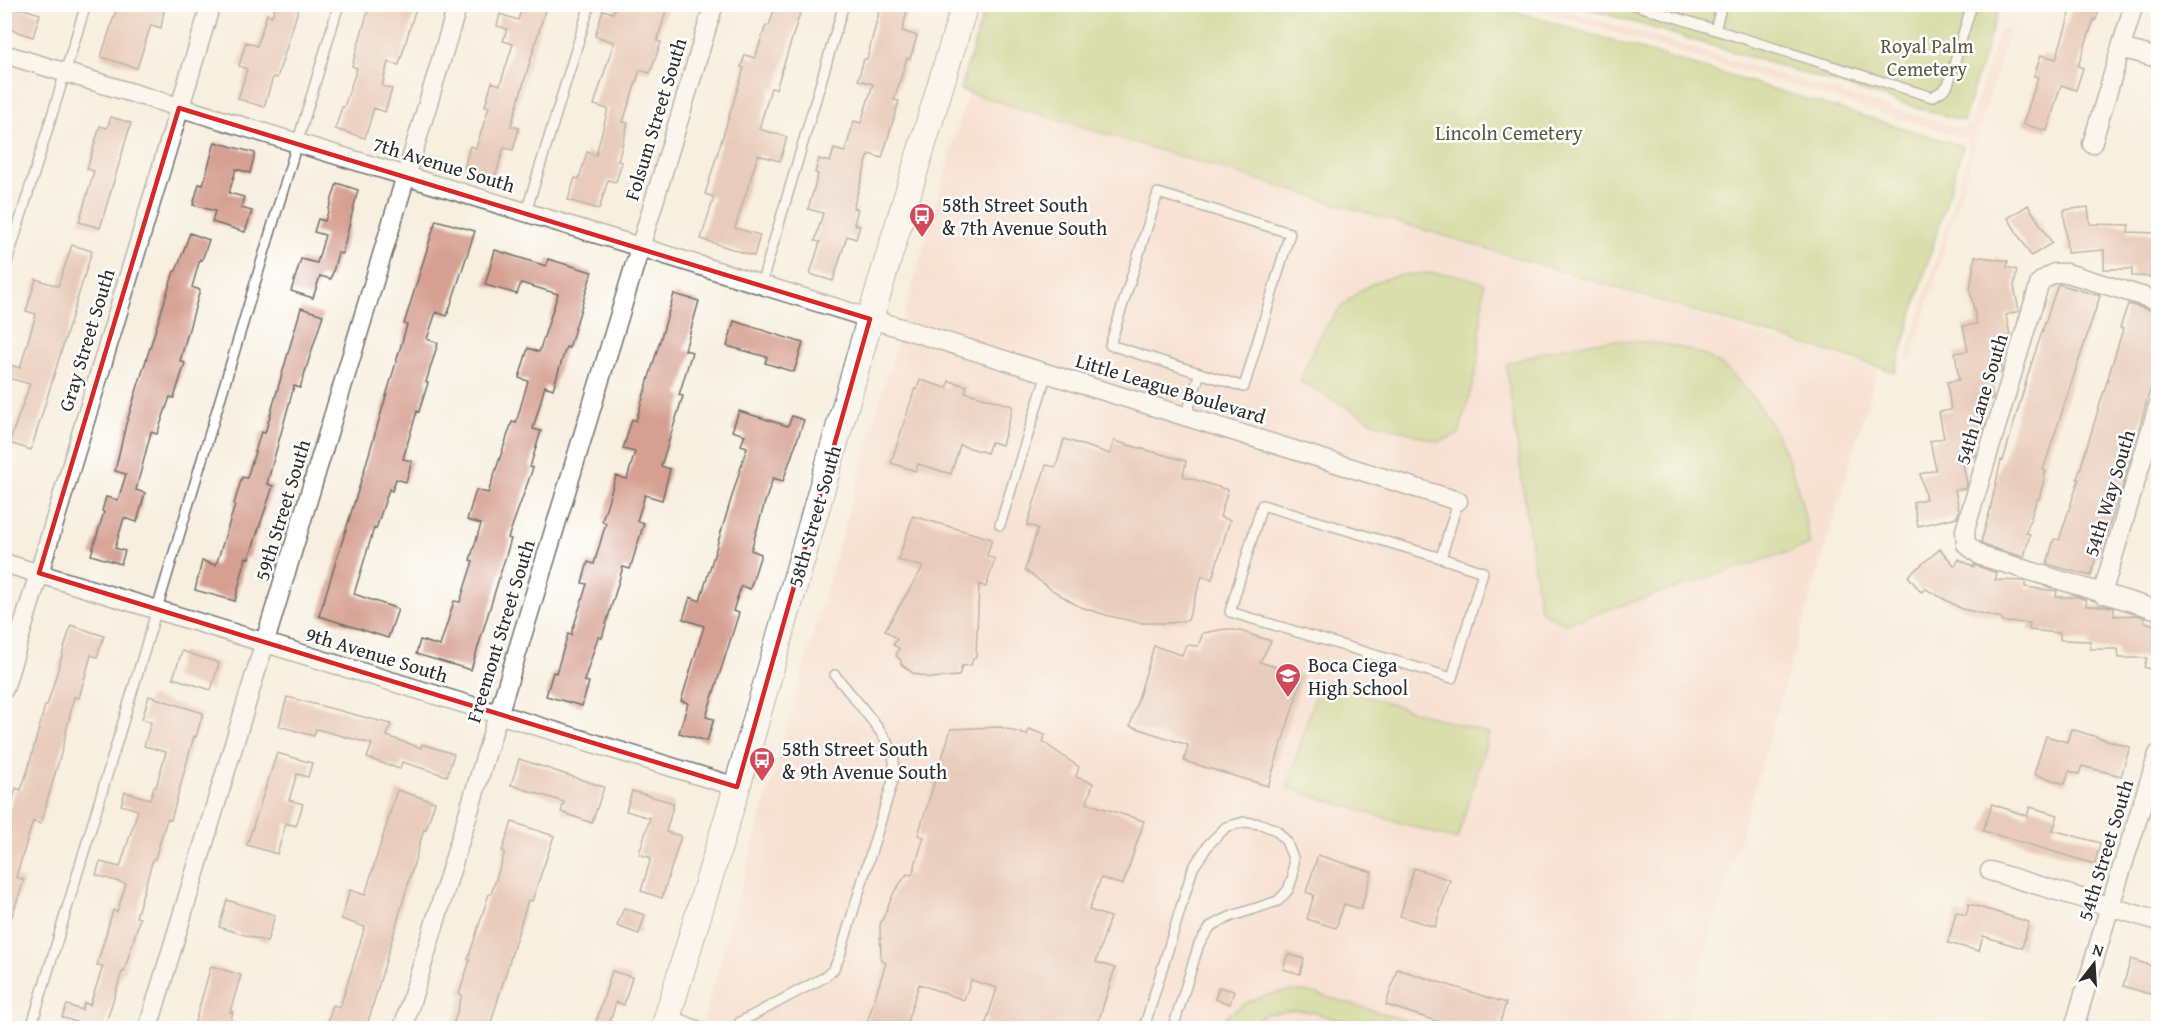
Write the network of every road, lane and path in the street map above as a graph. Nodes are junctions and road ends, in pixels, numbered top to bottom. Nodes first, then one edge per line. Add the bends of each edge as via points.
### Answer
1 (86, 4) edge
2 (211, 4) edge
3 (339, 4) edge
4 (458, 4) edge
5 (590, 4) edge
6 (714, 4) edge
7 (844, 4) edge
8 (965, 4) edge
9 (1632, 4) edge
10 (1722, 4) edge
11 (1972, 4) edge
12 (2134, 4) edge
13 (1715, 30) junction
14 (2121, 48) junction
15 (4, 54) edge
16 (2158, 58) edge
17 (65, 73) junction
18 (179, 108) junction
19 (298, 144) junction
20 (2092, 144) dead end
21 (406, 176) junction
22 (526, 212) junction
23 (640, 247) junction
24 (4, 272) edge
25 (761, 285) junction
26 (2158, 301) edge
27 (870, 319) junction
28 (1047, 373) junction
29 (1200, 373) junction
30 (2158, 406) edge
31 (1186, 416) junction
32 (1458, 501) joint
33 (1000, 525) dead end
34 (1441, 558) junction
35 (4, 563) edge
36 (39, 573) junction
37 (2102, 594) junction
38 (157, 610) junction
39 (2158, 610) edge
40 (265, 643) junction
41 (835, 675) dead end
42 (4, 688) edge
43 (499, 714) junction
44 (2158, 754) edge
45 (737, 787) junction
46 (1990, 871) dead end
47 (2110, 906) junction
48 (2158, 921) edge
49 (666, 1021) edge
50 (738, 1025) edge
51 (31, 1029) edge
52 (148, 1029) edge
53 (403, 1029) edge
54 (703, 1029) edge
55 (1144, 1029) edge
56 (1173, 1029) edge
57 (2074, 1029) edge

1 - 17 lane
2 - 18 street, Gray Street South
3 - 19 lane
4 - 21 street, 59th Street South
5 - 22 lane
6 - 23 street, Folsum Street South
7 - 25 lane
8 - 27 street, 58th Street South
9 - 13 lane
10 - 13 lane
11 - 13 lane via 1948,85 1932,97
12 - 14 street
14 - 16 street
14 - 20 street
15 - 17 street, 7th Avenue South
17 - 18 street, 7th Avenue South
17 - 24 lane
18 - 19 street, 7th Avenue South
18 - 36 street, Gray Street South
19 - 21 street, 7th Avenue South
19 - 38 lane
21 - 22 street, 7th Avenue South
21 - 40 street, 59th Street South
22 - 23 street, 7th Avenue South
23 - 25 street, 7th Avenue South
23 - 43 street, Freemont Street South
25 - 27 street, 7th Avenue South
26 - 37 street, 54th Lane South via 2067,273 2054,273 2040,282 1965,530 1966,544 1981,556
27 - 28 street, Little League Boulevard
27 - 45 street, 58th Street South
28 - 31 street, Little League Boulevard
28 - 33 lane
29 - 29 lane via 1244,387 1290,233 1158,193 1110,345
29 - 31 lane
30 - 37 street, 54th Way South
31 - 32 street, Little League Boulevard
32 - 34 lane
34 - 34 lane via 1483,572 1452,678 1230,612 1262,505
35 - 36 street, 9th Avenue South
36 - 38 street, 9th Avenue South
36 - 42 street, Gray Street South
37 - 39 street
38 - 40 street, 9th Avenue South
38 - 51 lane
40 - 43 street, 9th Avenue South
40 - 52 street, 59th Street South
41 - 50 lane via 886,739 895,764 894,777 836,964 825,977
43 - 45 street, 9th Avenue South
43 - 53 street, Freemont Street South
44 - 47 street, 54th Street South
45 - 49 street, 58th Street South
46 - 47 street
47 - 48 street
47 - 57 street, 54th Street South
49 - 54 lane
55 - 56 lane via 1193,868 1226,827 1244,822 1276,830 1293,858 1288,890 1278,901 1211,926 1199,944

